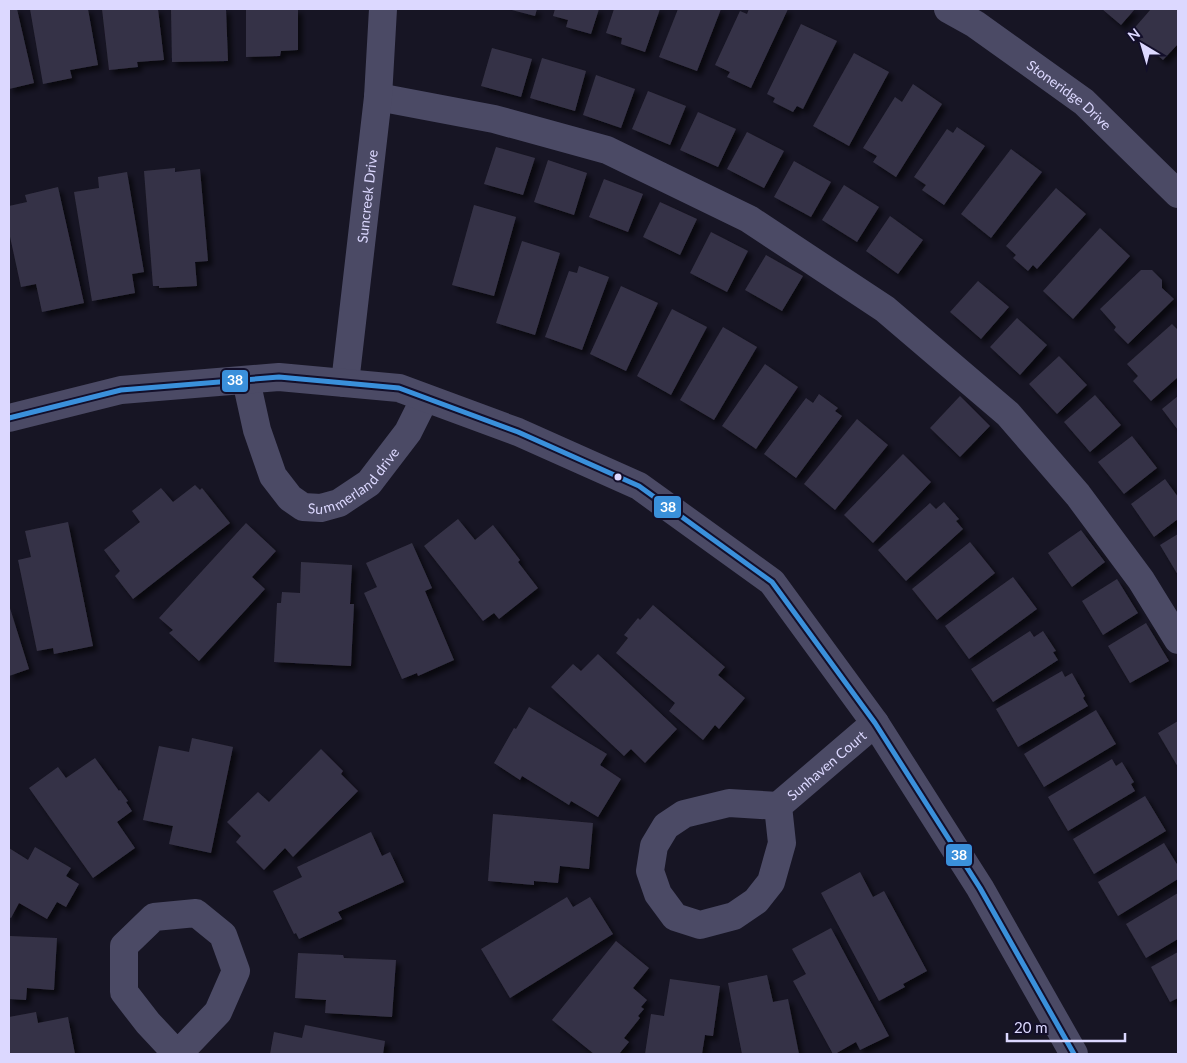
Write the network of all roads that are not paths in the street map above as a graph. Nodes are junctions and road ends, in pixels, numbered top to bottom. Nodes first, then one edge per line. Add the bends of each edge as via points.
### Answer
1 (383, 9) edge
2 (948, 9) edge
3 (378, 97) junction
4 (1178, 194) edge
5 (246, 380) junction
6 (345, 383) junction
7 (425, 398) junction
8 (9, 418) edge
9 (1178, 640) edge
10 (875, 723) junction
11 (778, 806) junction
12 (178, 1054) edge
13 (1074, 1054) edge

1 - 3 street, Suncreek Drive
2 - 4 street, Stoneridge Drive via 975,24 1084,102
3 - 6 street, Suncreek Drive
3 - 9 street via 494,119 607,150 749,219 885,309 1008,414 1078,495 1141,580
5 - 6 street via 279,377
5 - 7 street, Summerland drive via 257,430 273,476 290,498 303,507 339,504 369,483 408,432
5 - 8 street via 121,390
6 - 7 street via 399,388
7 - 10 street via 518,432 639,486 772,582
10 - 11 street, Sunhaven Court
10 - 13 street via 980,888
11 - 11 street, Sunhaven Court via 729,803 684,814 666,826 654,846 650,871 658,894 675,917 700,924 734,916 756,901 771,882 782,843
12 - 12 street via 218,1012 236,971 223,935 196,913 154,917 124,946 124,992

